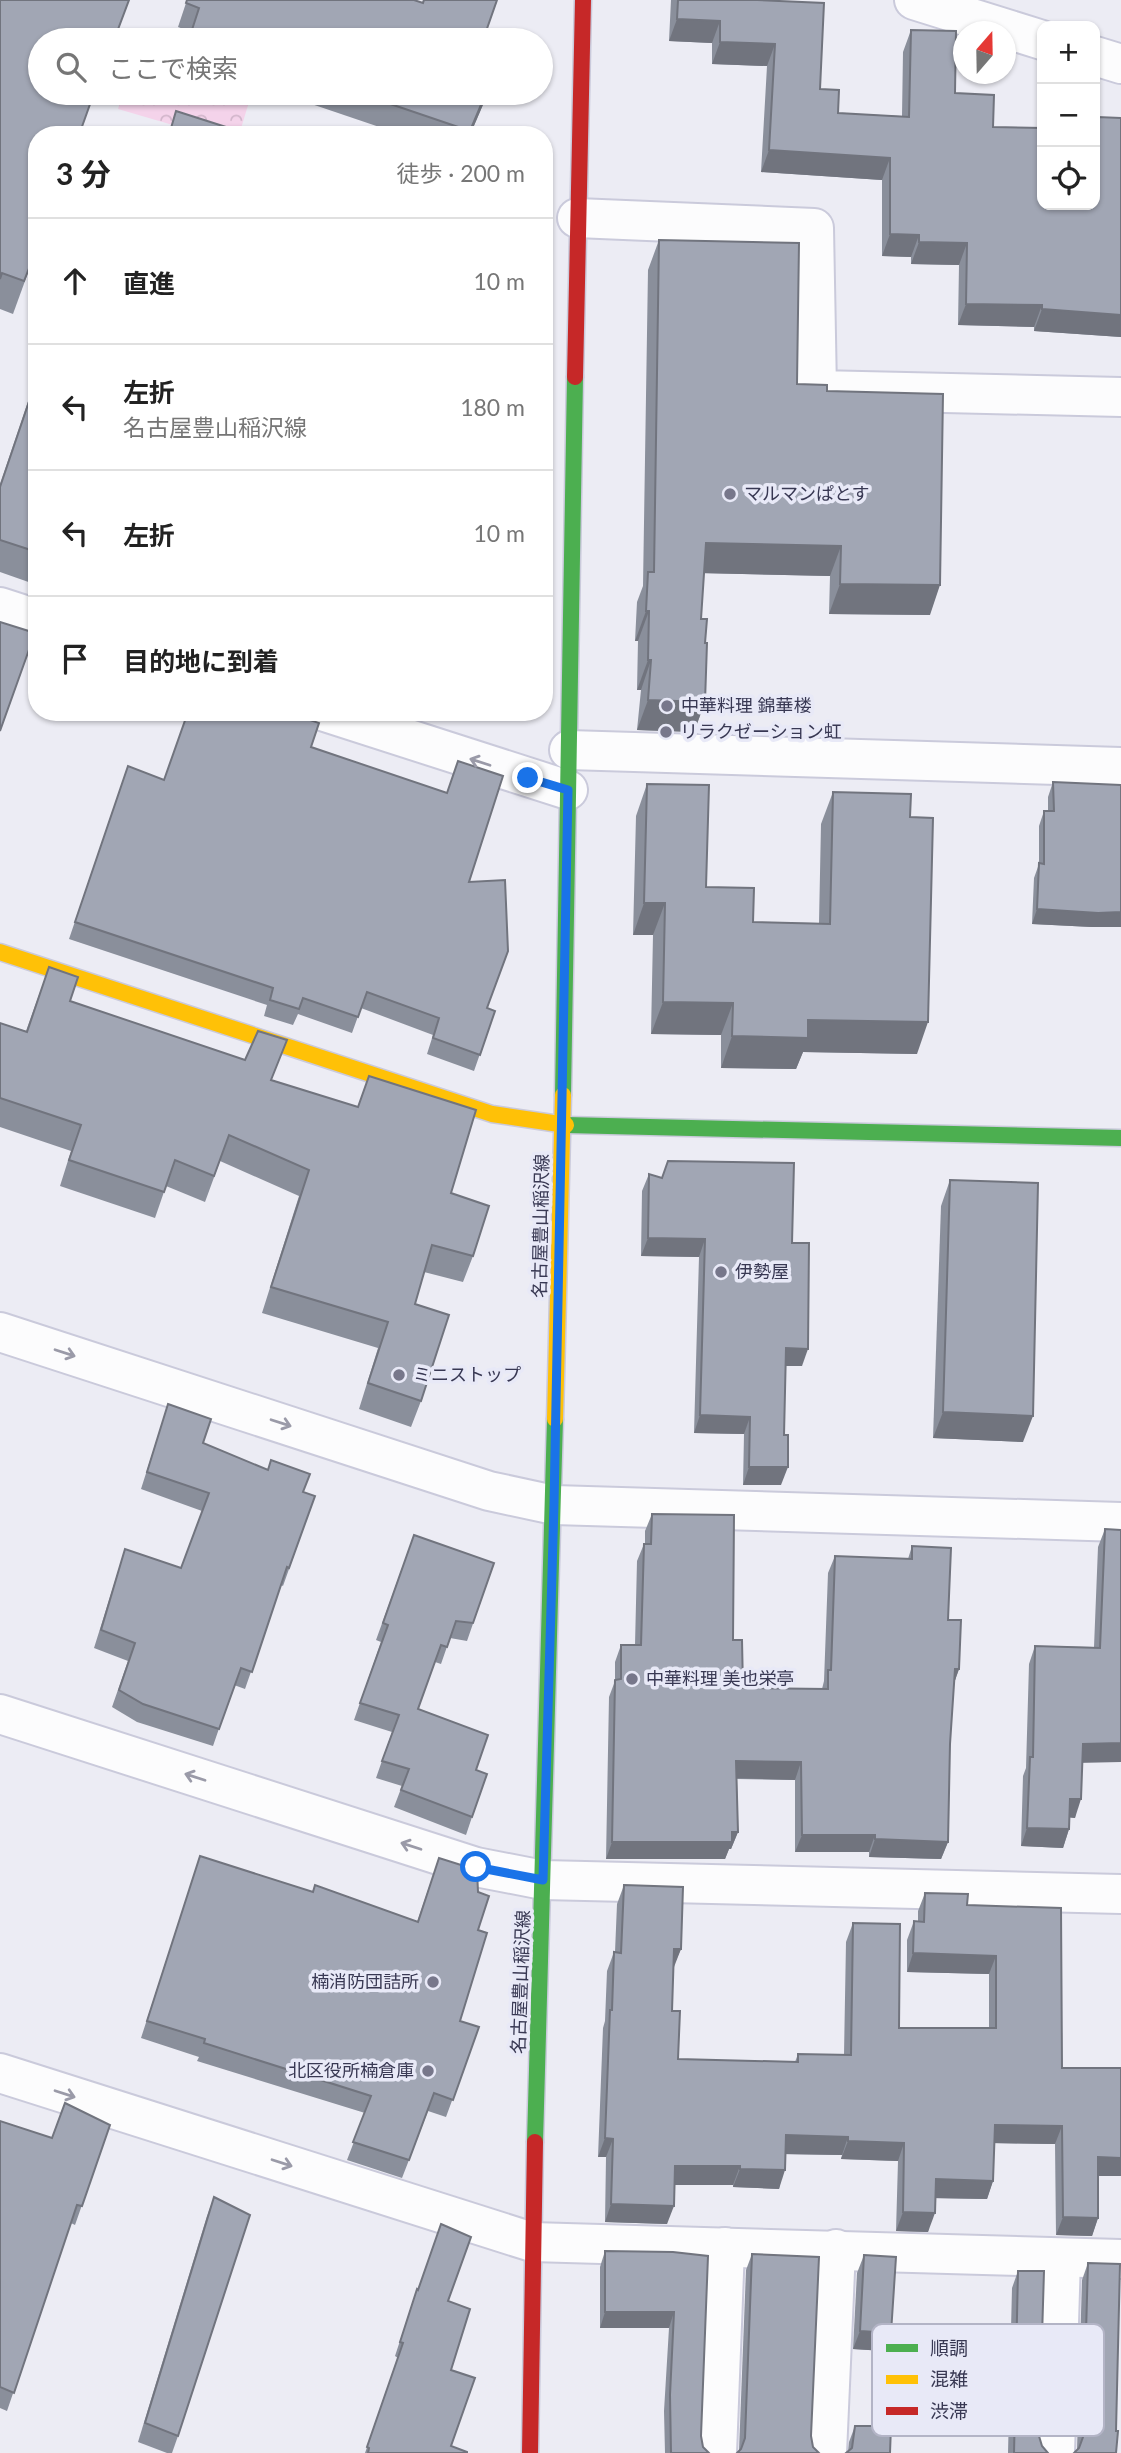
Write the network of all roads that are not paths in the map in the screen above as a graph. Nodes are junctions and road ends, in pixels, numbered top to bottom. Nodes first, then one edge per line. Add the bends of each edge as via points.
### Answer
1 (583, 0) edge
2 (914, 0) edge
3 (1037, 38) edge
4 (1100, 58) edge
5 (1121, 64) edge
6 (578, 218) junction
7 (1121, 397) edge
8 (0, 607) edge
9 (28, 616) edge
10 (353, 721) edge
11 (569, 750) junction
12 (1121, 767) edge
13 (568, 790) junction
14 (0, 952) edge
15 (562, 1125) junction
16 (1121, 1138) edge
17 (0, 1332) edge
18 (554, 1505) junction
19 (1121, 1522) edge
20 (0, 1714) edge
21 (543, 1880) junction
22 (1121, 1894) edge
23 (0, 2073) edge
24 (532, 2242) junction
25 (725, 2247) junction
26 (836, 2249) junction
27 (1061, 2258) junction
28 (1121, 2259) edge
29 (1059, 2324) edge
30 (530, 2453) edge
31 (717, 2453) edge
32 (827, 2453) edge

1 - 6 main road, 名古屋豊山稲沢線
2 - 3 street
4 - 5 street
6 - 7 street via 814,228 817,390
6 - 11 main road, 名古屋豊山稲沢線
8 - 9 street
13 -> 10 street
11 - 12 street
11 - 13 main road, 名古屋豊山稲沢線
13 - 15 main road, 名古屋豊山稲沢線
14 - 15 main road via 492,1114
15 - 16 main road
15 - 18 main road, 名古屋豊山稲沢線
17 -> 18 street via 489,1490
18 - 19 street
18 - 21 main road, 名古屋豊山稲沢線
21 -> 20 street via 476,1867
21 - 22 street
21 - 24 main road, 名古屋豊山稲沢線
23 -> 24 street
24 - 25 street
24 - 30 main road, 名古屋豊山稲沢線
25 - 26 street
25 - 31 street
26 - 27 street
26 - 32 street
27 - 28 street
27 - 29 street

